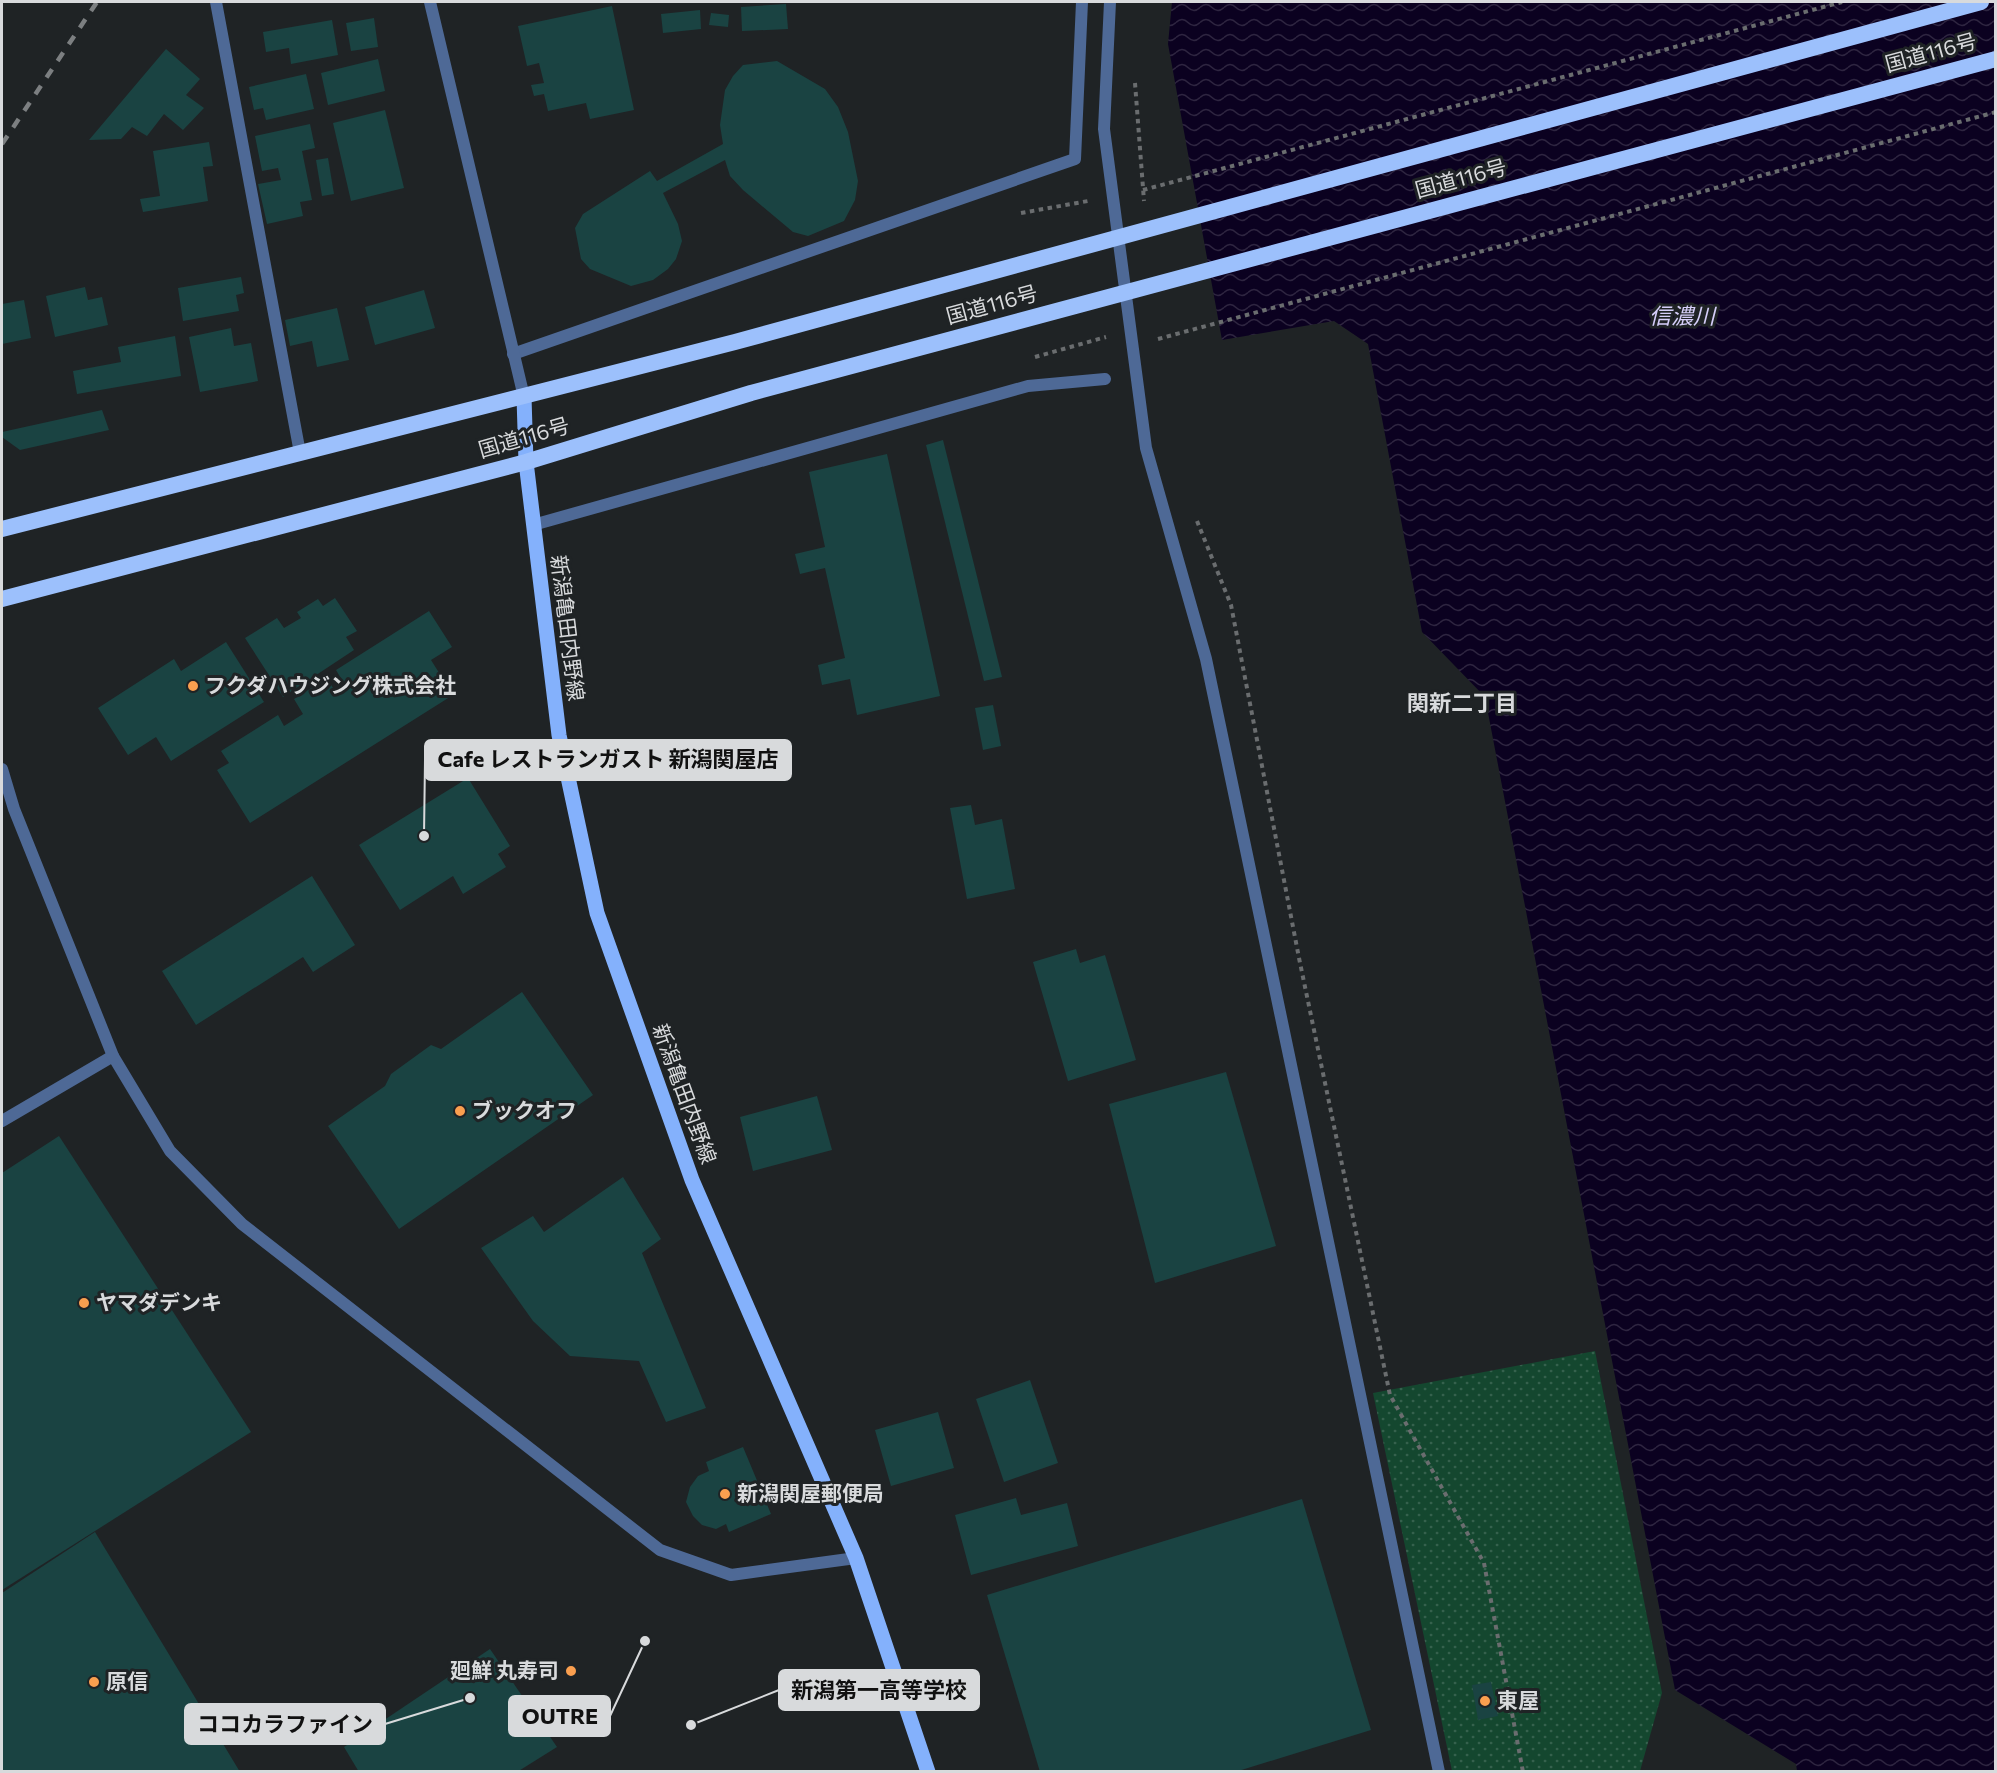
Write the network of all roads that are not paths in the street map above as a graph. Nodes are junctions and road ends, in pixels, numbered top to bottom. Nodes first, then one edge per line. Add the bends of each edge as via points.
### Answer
1 (216, 2) edge
2 (430, 2) edge
3 (1082, 2) edge
4 (1110, 2) edge
5 (1981, 2) edge
6 (1995, 59) edge
7 (513, 354) junction
8 (1105, 379) dead end
9 (524, 397) junction
10 (300, 453) junction
11 (526, 462) junction
12 (533, 525) junction
13 (2, 529) edge
14 (2, 599) edge
15 (2, 769) edge
16 (113, 1056) junction
17 (2, 1121) edge
18 (856, 1557) junction
19 (927, 1772) edge
20 (1440, 1772) edge

1 - 10 street
2 - 7 street
3 - 7 street via 1075,159
4 - 20 street via 1104,129 1146,448 1206,659
5 - 9 highway, 国道116号
6 - 11 highway, 国道116号 via 751,393
7 - 9 street
8 - 12 street via 1028,386
9 - 10 highway, 国道116号
9 - 11 main road, 新潟亀田内野線
10 - 13 highway, 国道116号
11 - 12 main road, 新潟亀田内野線
11 - 14 highway, 国道116号
12 - 18 main road, 新潟亀田内野線 via 559,735 597,913 692,1180
15 - 16 street via 14,809
16 - 17 street
16 - 18 street via 170,1151 242,1224 660,1550 730,1575
18 - 19 main road, 新潟亀田内野線

